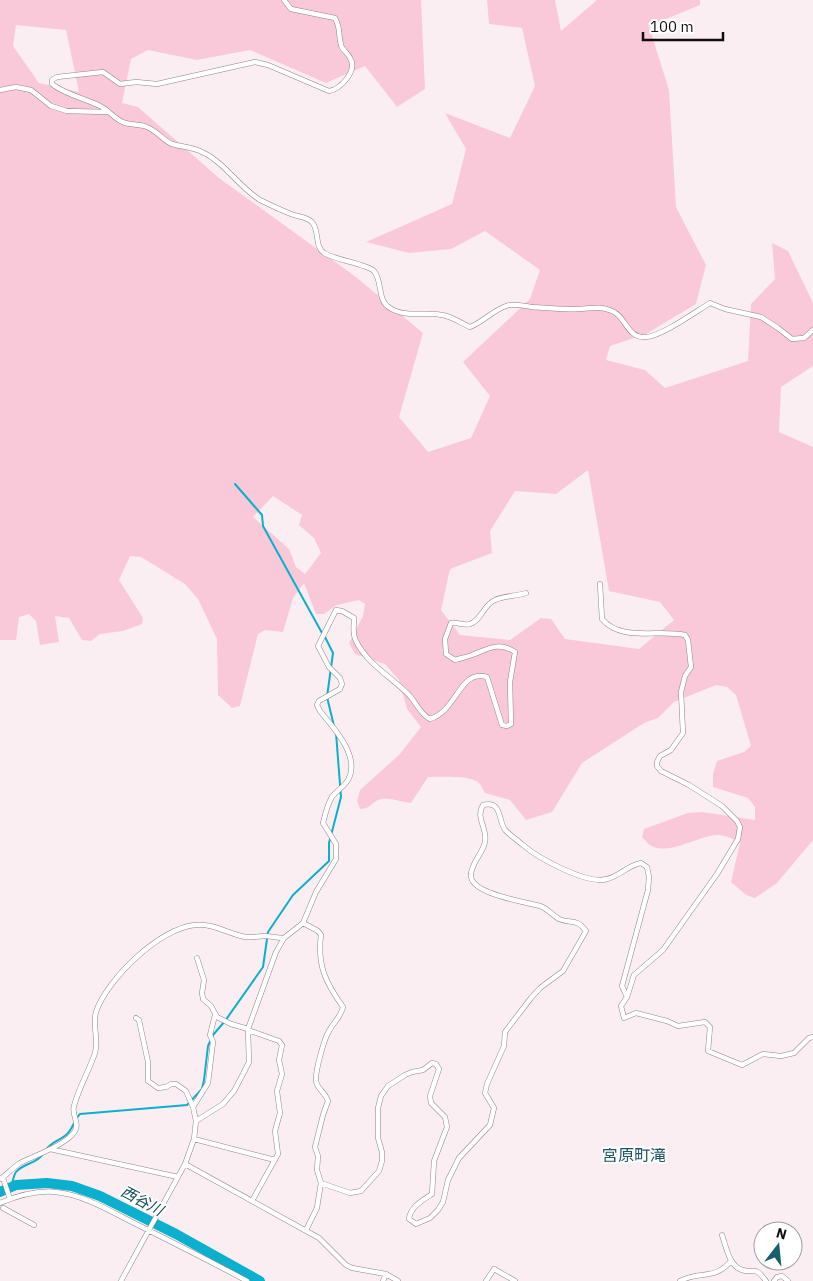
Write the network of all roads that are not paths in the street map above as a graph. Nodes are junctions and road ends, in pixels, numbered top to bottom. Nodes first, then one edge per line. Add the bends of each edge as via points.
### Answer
1 (284, 0) edge
2 (0, 90) edge
3 (108, 112) junction
4 (813, 330) edge
5 (600, 584) dead end
6 (526, 593) dead end
7 (303, 923) junction
8 (284, 938) junction
9 (197, 958) dead end
10 (627, 997) junction
11 (215, 1015) junction
12 (136, 1018) dead end
13 (248, 1030) junction
14 (813, 1037) edge
15 (193, 1107) junction
16 (196, 1121) junction
17 (194, 1139) junction
18 (50, 1149) junction
19 (275, 1160) junction
20 (185, 1164) junction
21 (178, 1178) junction
22 (1, 1179) edge
23 (321, 1182) junction
24 (10, 1199) junction
25 (252, 1201) junction
26 (1, 1206) edge
27 (34, 1225) dead end
28 (149, 1230) junction
29 (306, 1230) junction
30 (722, 1235) dead end
31 (731, 1261) junction
32 (386, 1274) junction
33 (121, 1281) edge
34 (247, 1281) edge
35 (383, 1281) edge
36 (398, 1281) edge
37 (486, 1281) edge
38 (515, 1281) edge
39 (680, 1281) edge
40 (766, 1281) edge
41 (774, 1281) edge
42 (788, 1281) edge

1 - 3 street via 291,9 335,18 340,26 341,46 352,62 351,72 336,90 329,91 255,62 157,84 120,84 103,72 52,80 60,90 101,106
2 - 3 street via 16,87 31,90 51,106 67,111
3 - 4 street via 124,123 147,127 171,144 201,151 260,199 304,217 316,229 320,248 329,256 374,271 384,303 404,313 443,315 470,327 508,305 558,309 596,306 613,311 629,331 644,337 678,323 710,303 762,317 792,339 804,338
5 - 10 street via 602,619 612,627 630,633 674,633 685,635 688,640 691,667 681,692 683,732 671,750 660,756 657,766 722,806 734,816 740,827 734,846 717,874 663,950 634,975
6 - 7 street via 495,599 475,622 465,625 451,623 445,638 446,654 455,660 494,646 515,652 510,682 511,724 507,726 502,725 499,718 487,677 480,675 474,675 465,682 439,716 430,719 424,716 411,698 369,659 356,642 354,618 336,610 318,646 342,684 318,705 346,746 352,768 348,781 331,798 323,823 336,844 336,859 316,892
7 - 8 street
7 - 23 street via 322,935 320,947 324,978 343,1008 326,1035 316,1077 317,1085 328,1101 315,1147
8 - 13 street
8 - 18 street via 249,938 214,926 194,925 169,934 130,963 116,978 96,1012 96,1048 73,1108 76,1129
9 - 11 street via 204,980 202,997
10 - 14 street via 621,1006 624,1018 636,1013 678,1026 705,1022 710,1027 708,1051 742,1065 763,1054 781,1056 794,1053
10 - 23 street via 622,986 648,890 647,867 641,863 632,864 602,880 566,871 530,851 504,828 495,806 482,805 480,814 485,844 470,875 478,887 512,901 543,907 560,919 577,922 586,931 563,971 540,988 505,1032 504,1046 485,1094 494,1108 490,1125 459,1158 448,1180 443,1202 430,1218 416,1224 409,1216 432,1194 434,1161 448,1127 445,1117 430,1103 439,1069 436,1064 410,1072 388,1086 381,1096 378,1138 382,1161 379,1171 361,1191 350,1192
11 - 13 street
11 - 15 street via 210,1035 213,1042 208,1083
12 - 15 street via 148,1062 148,1081 158,1088 172,1084 182,1087 190,1096
13 - 16 street via 249,1062 238,1084 223,1104
13 - 19 street via 282,1044
15 - 16 street
16 - 17 street
17 - 19 street
17 - 20 street
18 - 21 street
18 - 22 street via 18,1165
19 - 25 street
20 - 21 street
20 - 25 street
21 - 28 street
22 - 24 street
23 - 29 street via 317,1208
24 - 26 street
24 - 28 street via 43,1192 61,1193 90,1202
25 - 29 street
26 - 27 street
28 - 33 street
28 - 34 street
29 - 32 street via 320,1238 346,1265
30 - 31 street
31 - 39 street via 722,1273
31 - 40 street via 743,1270 759,1272
32 - 35 street
32 - 36 street
37 - 38 street via 494,1269
41 - 42 street via 782,1276

